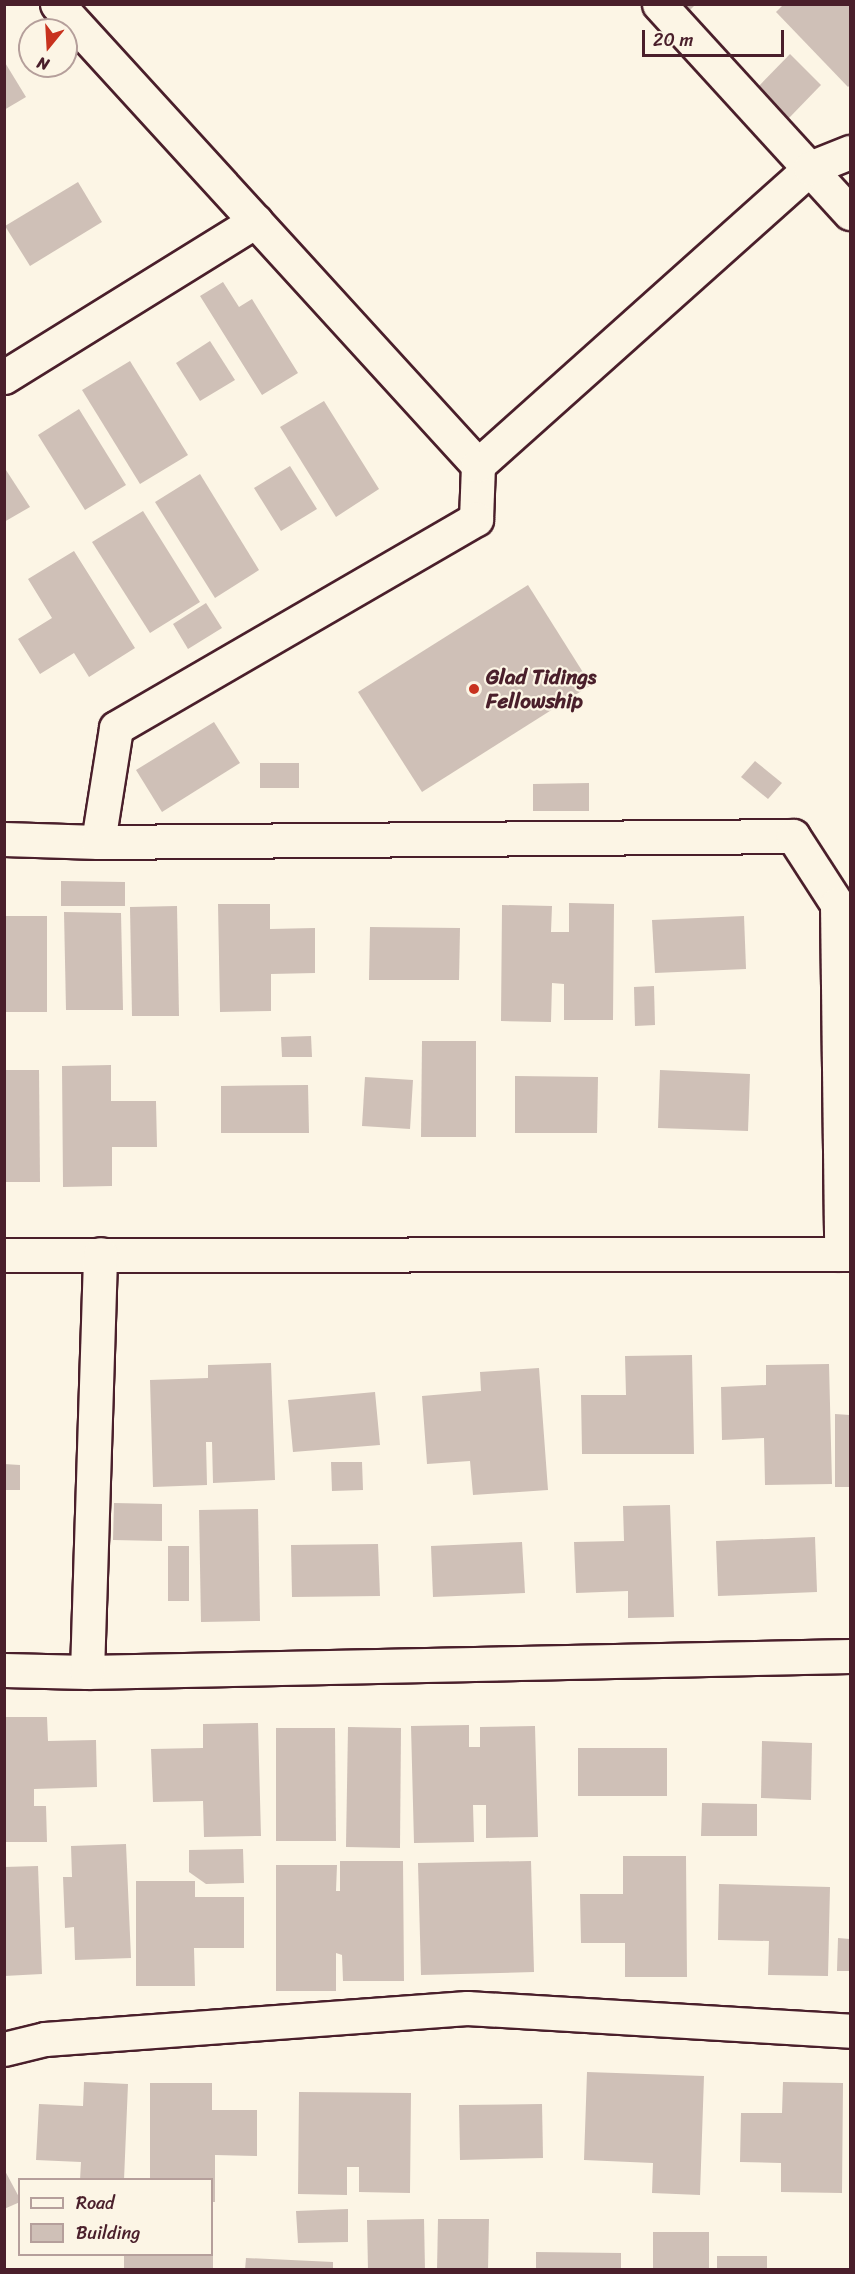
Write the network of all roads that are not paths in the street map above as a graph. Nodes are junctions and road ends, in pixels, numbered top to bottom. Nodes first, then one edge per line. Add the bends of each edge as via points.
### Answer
1 (57, 4) edge
2 (659, 4) edge
3 (850, 152) edge
4 (810, 168) junction
5 (850, 213) edge
6 (256, 221) junction
7 (4, 377) edge
8 (478, 465) junction
9 (4, 839) edge
10 (98, 842) junction
11 (100, 1254) junction
12 (846, 1254) edge
13 (4, 1255) edge
14 (850, 1656) edge
15 (4, 1670) edge
16 (87, 1672) junction
17 (850, 2031) edge
18 (4, 2049) edge

1 - 6 street
2 - 4 street
3 - 4 street
4 - 5 street
4 - 8 street
6 - 7 street
6 - 8 street
8 - 10 street via 476,519 116,728
9 - 10 street
10 - 12 street via 793,836 837,903
11 - 12 street
11 - 13 street
11 - 16 street
14 - 16 street
15 - 16 street
17 - 18 street via 467,2008 45,2039

